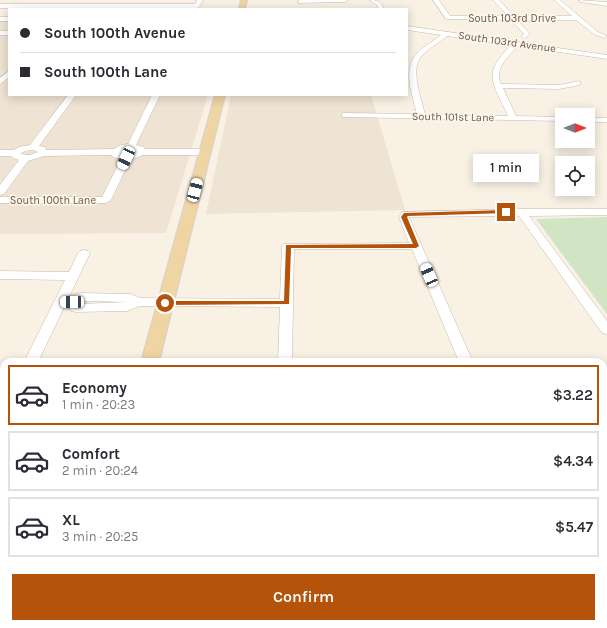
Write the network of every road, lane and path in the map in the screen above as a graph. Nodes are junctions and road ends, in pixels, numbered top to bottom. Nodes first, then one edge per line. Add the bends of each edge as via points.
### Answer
1 (22, 0) edge
2 (81, 0) edge
3 (140, 0) edge
4 (345, 0) edge
5 (373, 0) edge
6 (436, 0) edge
7 (496, 0) edge
8 (557, 0) edge
9 (581, 0) edge
10 (315, 1) junction
11 (300, 2) dead end
12 (199, 3) edge
13 (607, 4) edge
14 (0, 6) edge
15 (14, 6) junction
16 (76, 6) junction
17 (136, 6) junction
18 (42, 8) edge
19 (315, 8) edge
20 (381, 8) edge
21 (514, 18) junction
22 (576, 18) junction
23 (408, 28) edge
24 (447, 34) junction
25 (604, 36) dead end
26 (524, 37) dead end
27 (516, 44) junction
28 (607, 57) edge
29 (8, 74) edge
30 (0, 82) edge
31 (577, 83) dead end
32 (498, 86) junction
33 (71, 96) edge
34 (156, 96) edge
35 (220, 96) edge
36 (345, 115) dead end
37 (421, 116) junction
38 (514, 119) junction
39 (555, 119) edge
40 (595, 120) edge
41 (607, 120) edge
42 (34, 147) junction
43 (131, 147) junction
44 (116, 152) junction
45 (141, 152) junction
46 (206, 152) junction
47 (0, 153) edge
48 (16, 153) junction
49 (42, 153) junction
50 (25, 158) junction
51 (126, 158) junction
52 (0, 192) edge
53 (0, 200) edge
54 (521, 212) junction
55 (607, 212) edge
56 (416, 246) junction
57 (84, 253) dead end
58 (0, 275) edge
59 (73, 276) junction
60 (66, 302) junction
61 (165, 303) junction
62 (287, 303) junction
63 (607, 330) edge
64 (33, 358) edge
65 (151, 358) edge
66 (285, 358) edge
67 (464, 358) edge

1 - 15 street
2 - 16 street
3 - 17 street
4 - 10 street
5 - 20 street
6 - 21 street, South 103rd Drive via 448,18
7 - 21 street
8 - 22 street
9 - 13 street
10 - 11 street
10 - 19 street
12 - 17 street
14 - 15 street
15 - 18 street
16 - 17 street
16 - 18 street
21 - 22 street, South 103rd Drive
21 - 26 street via 527,34
22 - 25 street
23 - 24 street, South 103rd Avenue
24 - 27 street, South 103rd Avenue
24 - 37 street via 421,54 412,68
27 - 28 street, South 103rd Avenue
27 - 32 street via 497,65 495,79
29 - 30 street
31 - 32 street via 558,87
32 - 38 street
33 - 42 street
34 - 43 street
35 - 46 main road
36 - 37 street, South 101st Lane
37 - 38 street, South 101st Lane
38 - 39 street, South 101st Lane
40 - 41 street
42 - 48 street
42 - 49 street via 42,149
43 - 44 street via 121,148
43 - 45 street via 139,148
44 - 49 street
44 - 51 street via 116,156
45 - 46 street
45 - 51 street
46 - 61 main road
47 - 48 street
48 - 50 street via 16,156
49 - 50 street
50 - 52 street
51 - 53 street, South 100th Lane via 106,200
54 - 55 street
54 - 56 street via 406,214 404,217
54 - 63 street
56 - 62 street via 288,246
56 - 67 street
57 - 59 street
58 - 59 street
59 - 60 street
60 - 61 street via 80,297 131,298 137,302
60 - 64 street
61 - 62 street
61 - 65 main road
62 - 66 street

